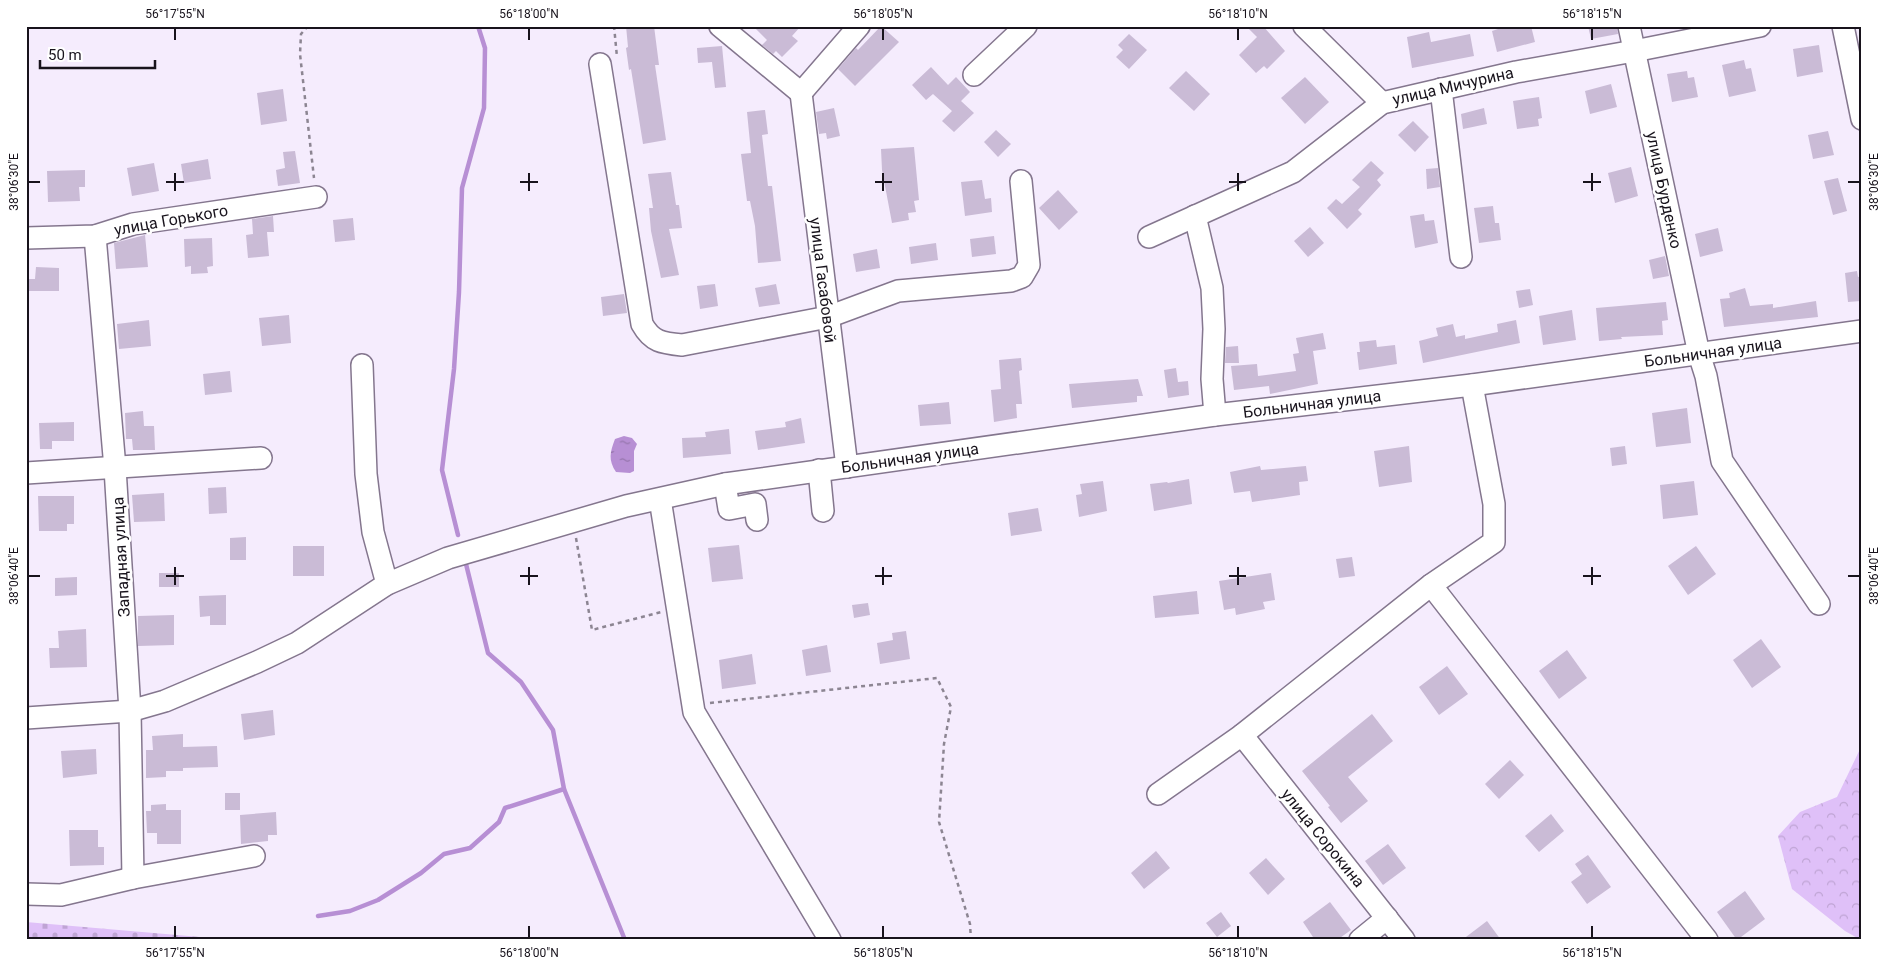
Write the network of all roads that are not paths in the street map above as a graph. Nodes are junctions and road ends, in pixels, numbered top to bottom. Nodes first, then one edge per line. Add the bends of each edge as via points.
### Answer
1 (720, 26) edge
2 (859, 26) edge
3 (1026, 26) edge
4 (1304, 26) edge
5 (1628, 26) edge
6 (1760, 26) edge
7 (1843, 26) edge
8 (1634, 51) junction
9 (600, 64) dead end
10 (974, 75) dead end
11 (1441, 89) junction
12 (800, 93) junction
13 (1382, 103) junction
14 (1862, 119) edge
15 (1021, 181) dead end
16 (316, 197) road end
17 (1195, 216) junction
18 (95, 236) junction
19 (1150, 237) dead end
20 (26, 238) edge
21 (1461, 257) dead end
22 (828, 317) junction
23 (1862, 331) edge
24 (1699, 354) junction
25 (362, 366) dead end
26 (1472, 386) junction
27 (1215, 415) junction
28 (261, 458) dead end
29 (847, 467) junction
30 (115, 468) junction
31 (819, 470) junction
32 (26, 474) edge
33 (725, 484) junction
34 (660, 498) junction
35 (824, 511) dead end
36 (757, 520) dead end
37 (387, 584) junction
38 (1430, 585) junction
39 (1818, 604) dead end
40 (130, 711) junction
41 (26, 718) edge
42 (1242, 735) junction
43 (1158, 794) dead end
44 (254, 856) dead end
45 (133, 878) junction
46 (26, 894) edge
47 (1387, 918) junction
48 (830, 940) edge
49 (1360, 940) edge
50 (1404, 940) edge
51 (1707, 940) edge

1 - 12 street
2 - 12 street
3 - 10 street
4 - 13 street
5 - 8 street, улица Бурденко
6 - 8 street, улица Мичурина
7 - 14 street
8 - 11 street, улица Мичурина
8 - 24 street, улица Бурденко
9 - 22 street via 636,293 642,324 648,334 657,341 682,344
11 - 13 street, улица Мичурина
11 - 21 street
12 - 22 street, улица Гасабовой
13 - 17 street, улица Мичурина via 1293,172
15 - 22 street via 1029,265 1022,277 1011,281 898,291
16 - 18 street, улица Горького via 133,224
17 - 19 street, улица Мичурина
17 - 27 street via 1212,288
18 - 20 street, улица Горького
18 - 30 street, Западная улица
22 - 29 street, улица Гасабовой
23 - 24 street, Больничная улица
24 - 26 street, Больничная улица
24 - 39 street, улица Бурденко via 1722,460
25 - 37 street via 366,474 373,532
26 - 27 street, Больничная улица
26 - 38 street via 1494,504 1494,542
27 - 29 street, Больничная улица
28 - 30 street
29 - 31 street, Больничная улица
30 - 32 street
30 - 40 street, Западная улица
31 - 33 street, Больничная улица
31 - 35 street
33 - 34 street, Больничная улица
33 - 36 street via 729,509 755,504
34 - 37 street, Больничная улица via 448,558
34 - 48 street via 694,712
37 - 40 street, Больничная улица via 297,643 165,701
38 - 42 street
38 - 51 street
40 - 41 street, Больничная улица
40 - 45 street, Западная улица
42 - 43 street
42 - 47 street, улица Сорокина
44 - 45 street
45 - 46 street via 61,895
47 - 49 street
47 - 50 street, улица Сорокина

